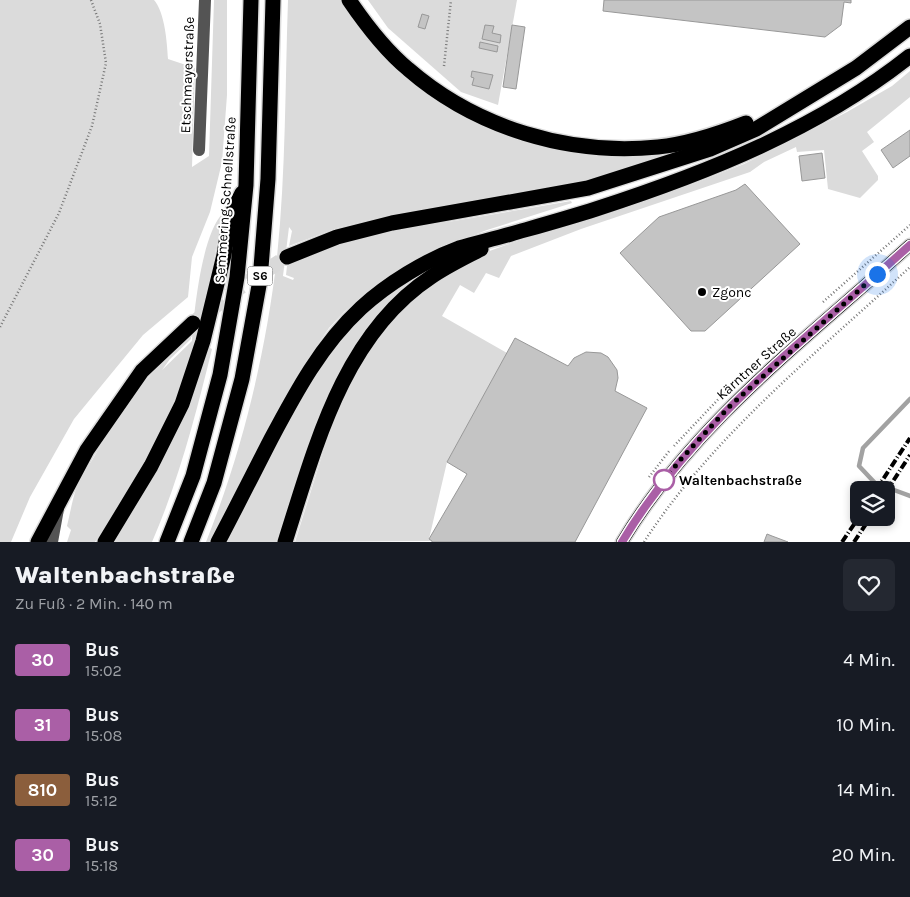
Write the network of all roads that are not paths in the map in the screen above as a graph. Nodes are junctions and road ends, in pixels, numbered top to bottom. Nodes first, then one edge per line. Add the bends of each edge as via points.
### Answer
1 (205, 0) edge
2 (251, 0) edge
3 (273, 0) edge
4 (349, 0) edge
5 (910, 27) edge
6 (910, 56) edge
7 (788, 109) junction
8 (199, 150) dead end
9 (246, 185) junction
10 (512, 234) junction
11 (910, 245) edge
12 (287, 257) tunnel mouth
13 (193, 323) tunnel mouth
14 (60, 499) junction
15 (38, 542) edge
16 (52, 542) edge
17 (105, 542) edge
18 (167, 542) edge
19 (191, 542) edge
20 (218, 542) edge
21 (285, 542) edge
22 (622, 542) edge

1 - 8 street, Etschmayerstraße
2 - 9 highway, Semmering Schnellstraße / S6
3 - 19 highway, S6 via 268,179 260,280 242,379 214,483
4 - 7 highway via 366,25 407,69 453,102 504,126 552,142 604,149 659,147 706,138
5 - 7 highway via 856,68
6 - 10 highway via 832,108 781,137 728,161 671,184
7 - 12 highway via 756,129 710,149 588,188 392,223 337,237
9 - 17 highway via 230,216 203,341 182,404 151,466
9 - 18 highway, Semmering Schnellstraße / S6 via 237,277 220,374 193,476
10 - 20 highway via 458,249 420,267 362,307 322,352 298,388
10 - 21 highway via 430,277 380,324 337,393
11 - 22 main road, Kärntner Straße via 721,416 664,479
13 - 14 highway via 142,372 87,450
14 - 15 highway
14 - 16 street

